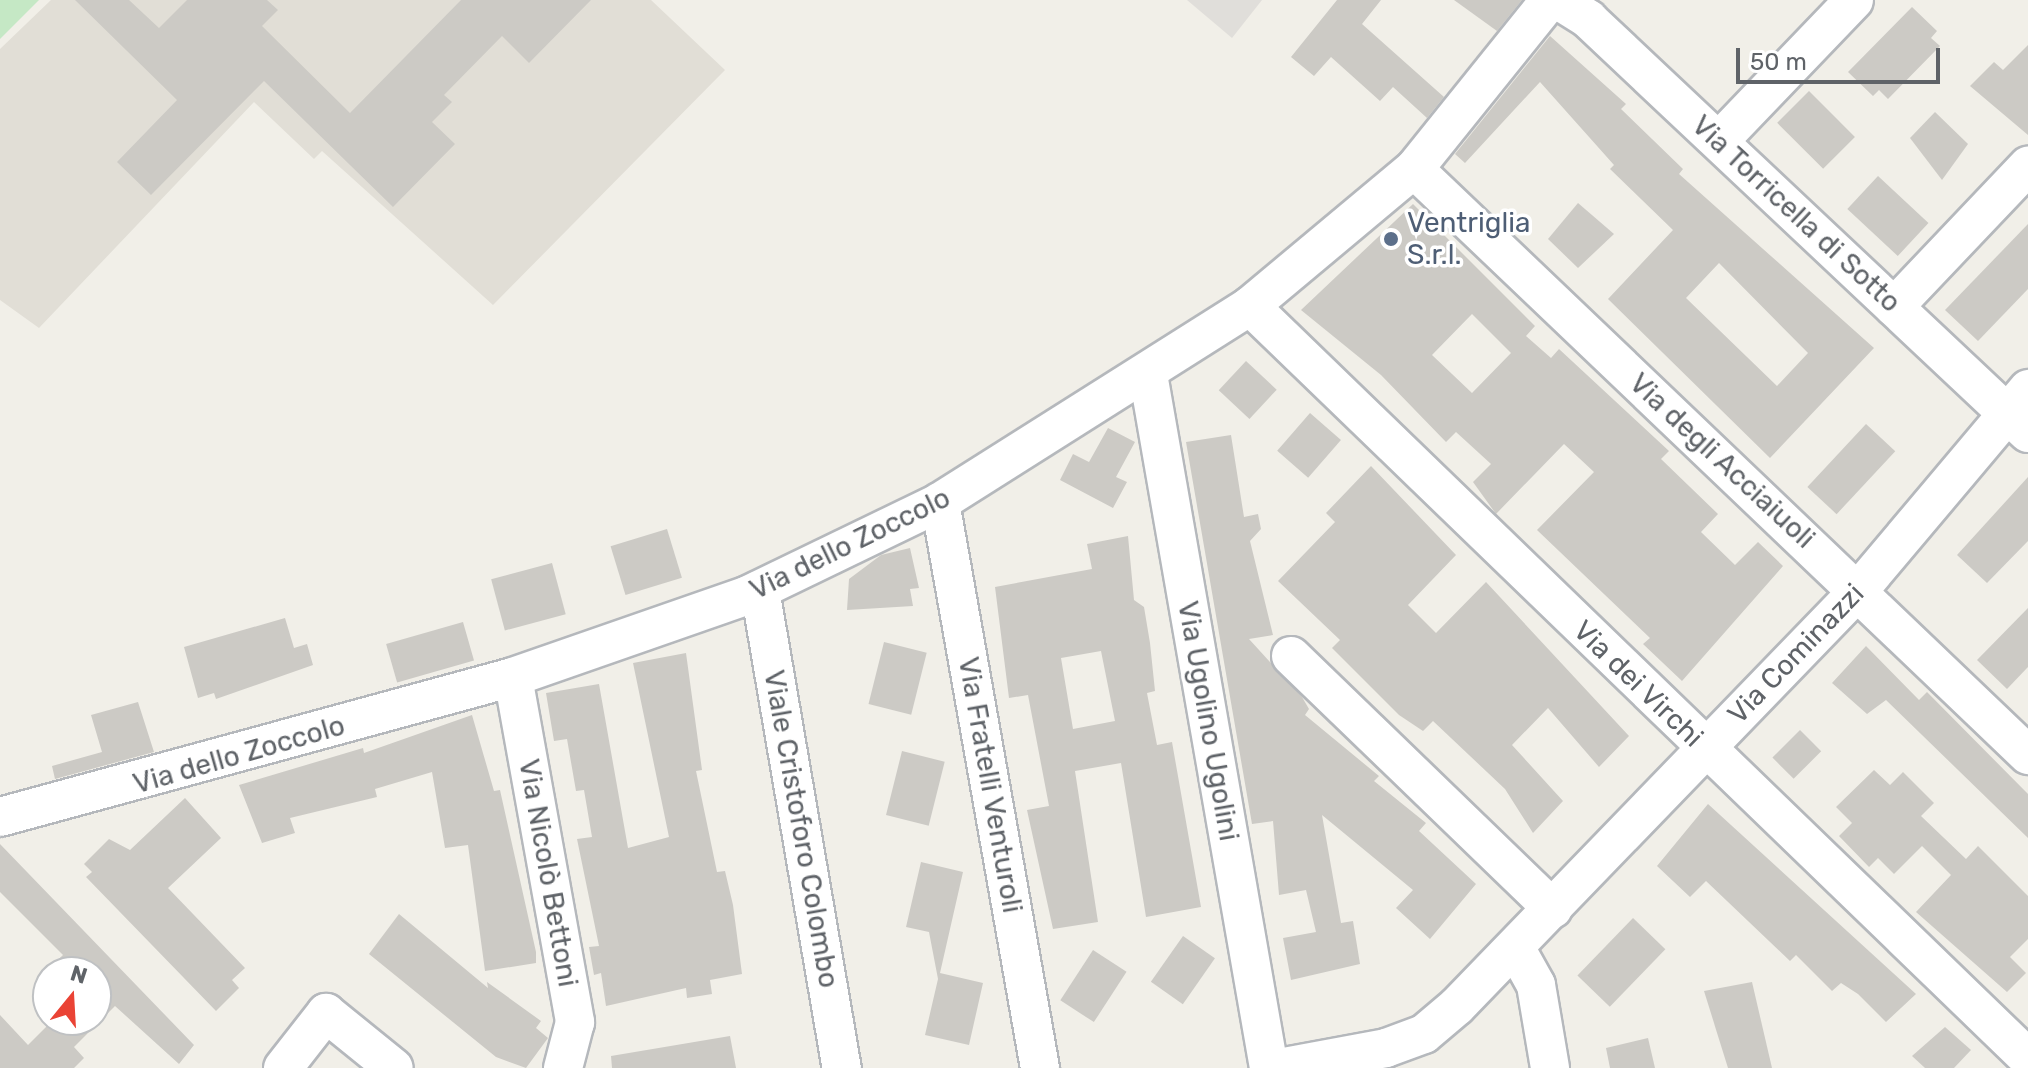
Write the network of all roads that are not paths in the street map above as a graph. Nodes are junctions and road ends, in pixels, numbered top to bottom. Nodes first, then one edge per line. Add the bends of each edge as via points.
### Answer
1 (1550, 0) edge
2 (1558, 0) edge
3 (1854, 0) edge
4 (1719, 141) junction
5 (2028, 166) edge
6 (1414, 169) junction
7 (1250, 306) junction
8 (1894, 307) junction
9 (1148, 374) junction
10 (2021, 411) edge
11 (940, 502) junction
12 (760, 590) junction
13 (1859, 590) junction
14 (1291, 656) dead end
15 (513, 677) junction
16 (1706, 749) junction
17 (2028, 755) edge
18 (2, 812) edge
19 (1553, 909) junction
20 (1516, 949) junction
21 (2028, 1058) edge
22 (283, 1068) edge
23 (394, 1068) edge
24 (563, 1068) edge
25 (842, 1068) edge
26 (1040, 1068) edge
27 (1269, 1068) edge
28 (1279, 1068) edge
29 (1550, 1068) edge

1 - 6 street, Via dello Zoccolo
2 - 4 street, Via Torricella di Sotto via 1588,19
3 - 4 street
4 - 8 street, Via Torricella di Sotto
5 - 8 street
6 - 7 street, Via dello Zoccolo
6 - 13 street, Via degli Acciaiuoli
7 - 9 street, Via dello Zoccolo
7 - 16 street, Via dei Virchi
8 - 10 street, Via Torricella di Sotto
9 - 11 street, Via dello Zoccolo
9 - 27 street, Via Ugolino Ugolini
10 - 13 street, Via Cominazzi
11 - 12 street, Via dello Zoccolo
11 - 26 street, Via Fratelli Venturoli
12 - 15 street, Via dello Zoccolo
12 - 25 street, Viale Cristoforo Colombo
13 - 16 street, Via Cominazzi
13 - 17 street, Via degli Acciaiuoli
14 - 19 street
15 - 18 street, Via dello Zoccolo via 40,811
15 - 24 street, Via Nicolò Bettoni via 575,1022
16 - 19 street, Via Cominazzi
16 - 21 street, Via dei Virchi
19 - 20 street, Via Cominazzi
20 - 28 street, Via Cominazzi via 1424,1034
20 - 29 street via 1536,985
22 - 23 street via 326,1013

